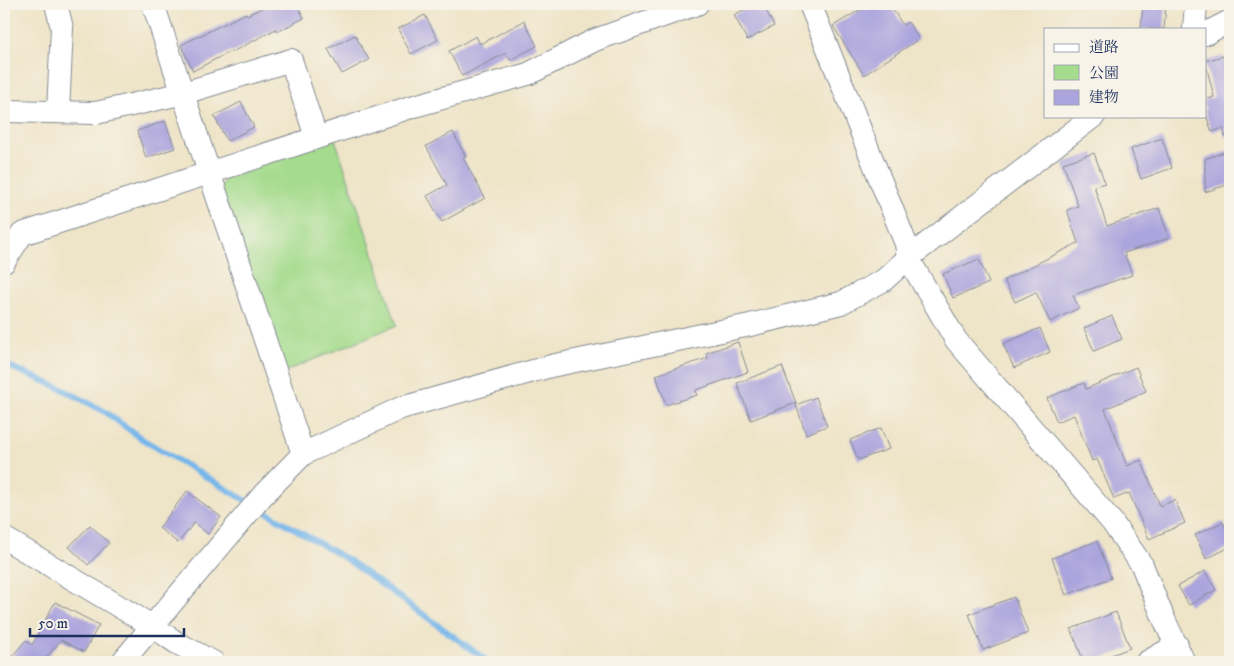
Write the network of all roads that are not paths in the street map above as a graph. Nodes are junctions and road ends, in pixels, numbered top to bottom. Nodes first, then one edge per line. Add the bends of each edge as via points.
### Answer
1 (56, 4) edge
2 (153, 4) edge
3 (697, 4) edge
4 (810, 4) edge
5 (1196, 4) edge
6 (1230, 21) edge
7 (1194, 28) edge
8 (1206, 33) edge
9 (184, 93) junction
10 (4, 111) edge
11 (58, 112) junction
12 (1091, 118) edge
13 (316, 138) junction
14 (210, 174) junction
15 (908, 258) junction
16 (4, 262) edge
17 (303, 454) junction
18 (4, 538) edge
19 (152, 626) junction
20 (1181, 654) edge
21 (122, 662) edge
22 (213, 662) edge
23 (1147, 662) edge

1 - 11 street via 62,28
2 - 9 street
3 - 13 street via 595,40 528,74
4 - 15 street via 906,244
5 - 7 street
6 - 8 street
9 - 11 street via 96,113
9 - 13 street via 291,60
9 - 14 street
10 - 11 street
12 - 15 street
13 - 14 street
14 - 16 street via 22,234
14 - 17 street
15 - 17 street via 884,280 841,303 551,366 401,408
15 - 20 street via 956,340 1112,522 1142,565
17 - 19 street via 263,495
18 - 19 street
19 - 21 street
19 - 22 street
20 - 23 street

